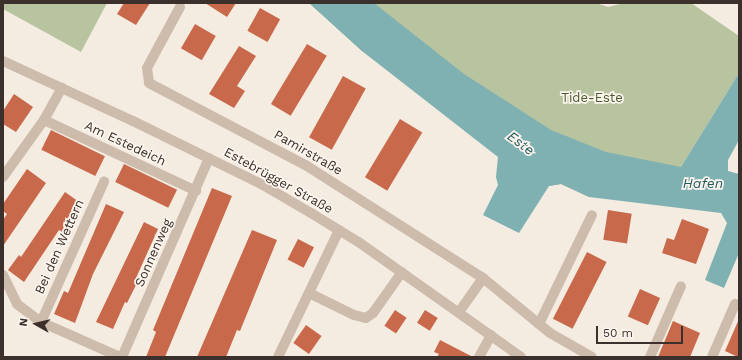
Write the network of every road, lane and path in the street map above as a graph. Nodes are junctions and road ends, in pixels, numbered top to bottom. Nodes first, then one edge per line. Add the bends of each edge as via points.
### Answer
1 (180, 7) dead end
2 (3, 61) edge
3 (62, 88) junction
4 (44, 120) junction
5 (209, 158) junction
6 (3, 177) edge
7 (104, 182) dead end
8 (196, 191) junction
9 (592, 215) dead end
10 (339, 230) junction
11 (402, 272) junction
12 (3, 275) edge
13 (483, 278) junction
14 (681, 286) dead end
15 (309, 294) junction
16 (735, 304) dead end
17 (459, 312) junction
18 (41, 322) junction
19 (539, 324) junction
20 (491, 335) junction
21 (121, 357) edge
22 (278, 357) edge
23 (479, 357) edge
24 (520, 357) edge
25 (592, 357) edge
26 (650, 357) edge
27 (712, 357) edge

1 - 13 street, Pamirstraße via 147,68 149,83 307,166
2 - 3 street, Estebrügger Straße
3 - 4 street
3 - 5 street, Estebrügger Straße
4 - 6 street
4 - 8 street, Am Estedeich
5 - 8 street, Sonnenweg
5 - 10 street, Estebrügger Straße via 263,185
7 - 18 street, Bei den Wettern
8 - 21 street, Sonnenweg
9 - 19 street
10 - 11 street, Estebrügger Straße
10 - 15 street
11 - 15 street via 373,314 366,318 354,316
11 - 17 street, Estebrügger Straße
12 - 18 street via 17,304
13 - 17 street
13 - 19 street
14 - 26 street
15 - 22 street
16 - 27 street
17 - 20 street, Estebrügger Straße
18 - 21 street
19 - 25 street
20 - 23 street
20 - 24 street, Estebrügger Straße

